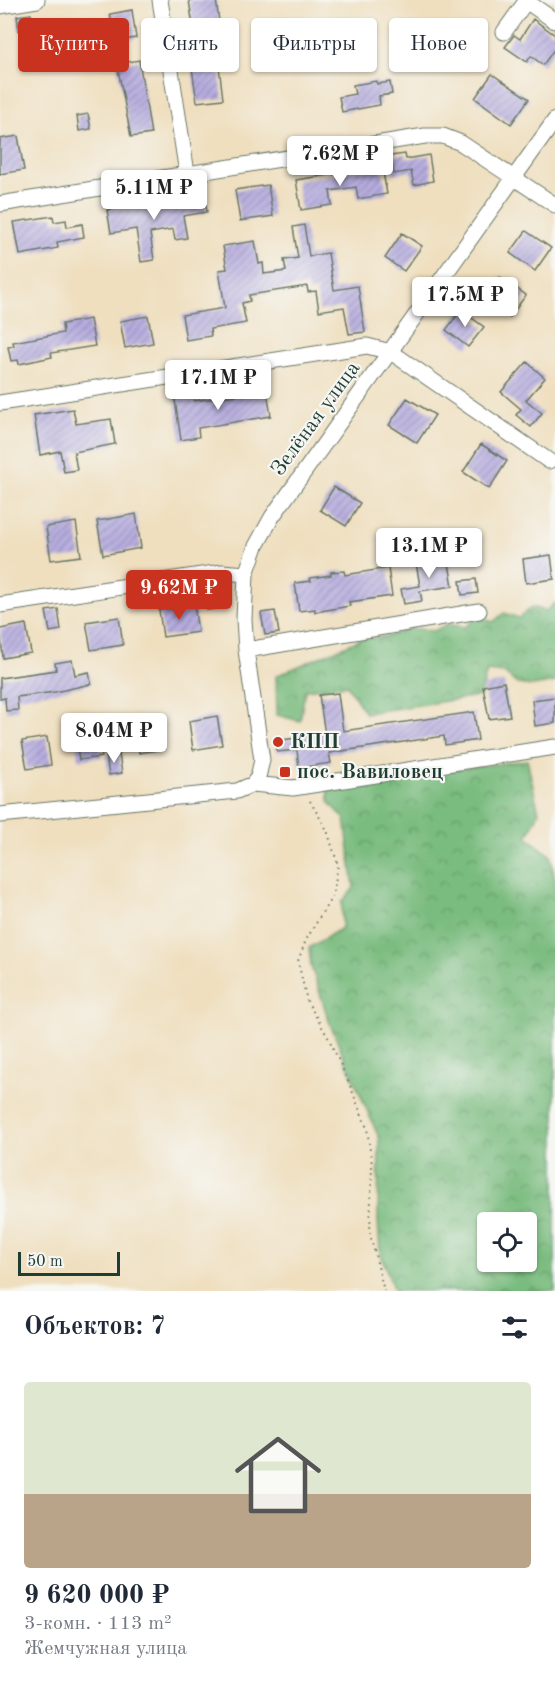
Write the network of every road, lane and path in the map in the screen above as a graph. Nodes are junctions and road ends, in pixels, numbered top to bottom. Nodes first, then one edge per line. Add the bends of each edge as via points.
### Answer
1 (38, 0) edge
2 (160, 0) edge
3 (527, 0) edge
4 (0, 6) edge
5 (555, 21) edge
6 (504, 33) dead end
7 (555, 120) edge
8 (188, 173) junction
9 (515, 177) junction
10 (0, 204) edge
11 (555, 205) edge
12 (391, 352) junction
13 (0, 403) edge
14 (549, 461) dead end
15 (246, 574) junction
16 (0, 605) edge
17 (479, 611) dead end
18 (246, 650) junction
19 (555, 747) edge
20 (253, 784) junction
21 (307, 785) junction
22 (0, 815) edge
23 (384, 1291) edge

1 - 4 street
2 - 8 street
3 - 5 street
3 - 6 street
7 - 9 street, Зелёная улица
8 - 9 street via 443,136
8 - 10 street
9 - 11 street
9 - 12 street, Зелёная улица
12 - 13 street via 367,346
12 - 14 street
12 - 15 street, Зелёная улица via 272,517
15 - 16 street via 222,572
15 - 18 street, Зелёная улица
17 - 18 street
18 - 20 street, Зелёная улица via 261,751 261,768
19 - 21 street
20 - 21 street via 293,788
20 - 22 street via 237,791
21 - 23 path via 338,865 333,895 298,961 307,1000 333,1048 367,1128 372,1165 370,1234

